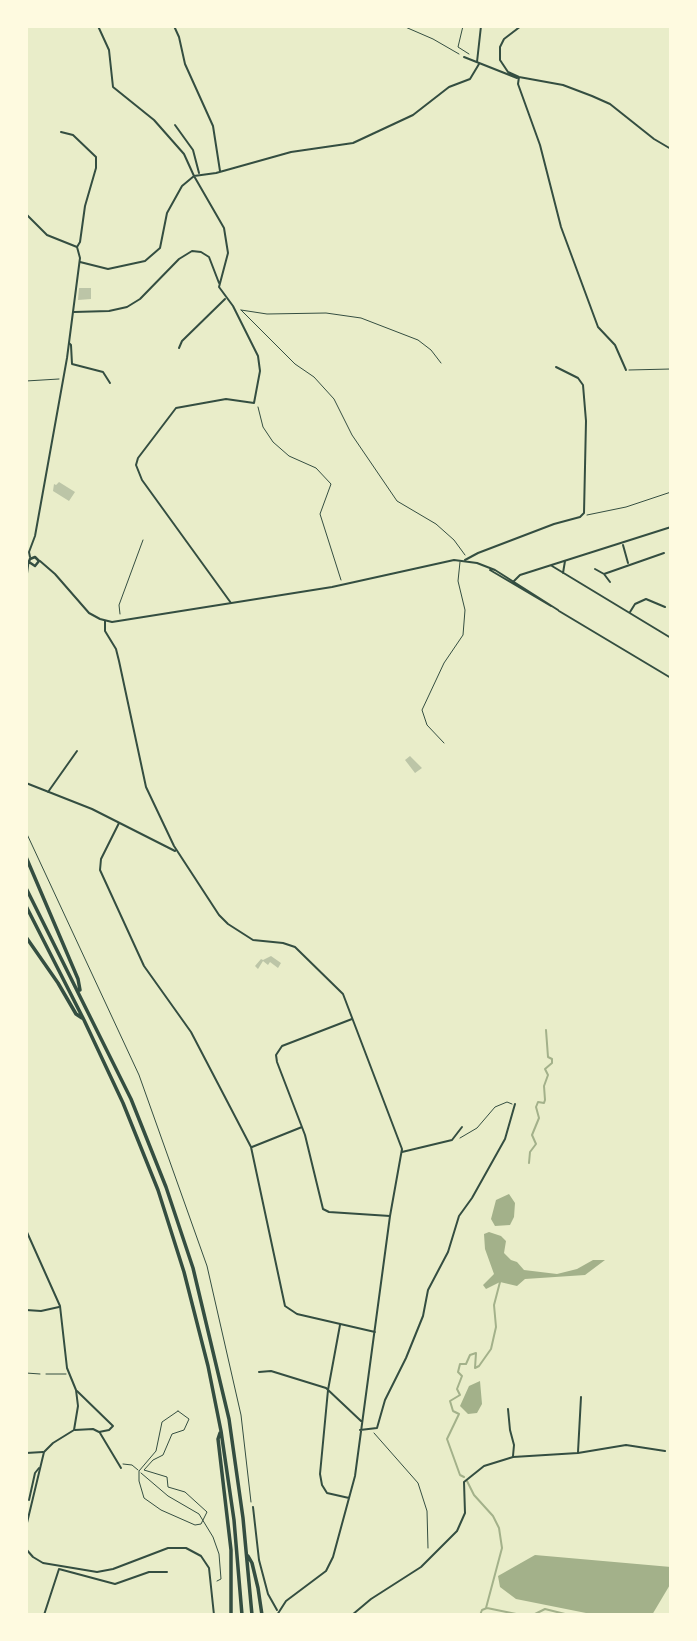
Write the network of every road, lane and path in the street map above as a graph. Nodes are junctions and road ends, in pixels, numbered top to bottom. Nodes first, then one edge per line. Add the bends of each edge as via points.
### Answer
1 (99, 26) edge
2 (174, 26) edge
3 (403, 26) edge
4 (463, 26) edge
5 (481, 26) edge
6 (521, 26) edge
7 (464, 57) joint
8 (478, 59) junction
9 (478, 63) junction
10 (518, 78) junction
11 (175, 125) dead end
12 (61, 132) dead end
13 (671, 149) edge
14 (220, 172) junction
15 (199, 175) junction
16 (194, 176) junction
17 (26, 214) edge
18 (77, 247) junction
19 (80, 262) junction
20 (220, 284) junction
21 (226, 298) junction
22 (73, 312) junction
23 (69, 344) junction
24 (179, 348) dead end
25 (441, 363) dead end
26 (556, 367) dead end
27 (671, 369) edge
28 (626, 370) joint
29 (63, 380) junction
30 (26, 381) edge
31 (110, 383) dead end
32 (255, 402) junction
33 (671, 492) edge
34 (581, 516) junction
35 (671, 527) edge
36 (142, 540) dead end
37 (622, 543) junction
38 (26, 547) edge
39 (32, 548) junction
40 (29, 552) junction
41 (664, 554) dead end
42 (32, 559) junction
43 (460, 560) junction
44 (466, 560) junction
45 (39, 561) junction
46 (565, 561) junction
47 (629, 564) junction
48 (551, 565) junction
49 (35, 566) junction
50 (46, 566) junction
51 (595, 569) dead end
52 (27, 573) edge
53 (563, 573) junction
54 (604, 573) junction
55 (26, 579) edge
56 (513, 582) junction
57 (610, 582) dead end
58 (343, 585) junction
59 (231, 603) junction
60 (665, 607) dead end
61 (630, 613) junction
62 (105, 621) junction
63 (122, 621) junction
64 (670, 637) edge
65 (671, 643) edge
66 (671, 678) edge
67 (444, 743) dead end
68 (77, 751) dead end
69 (26, 783) edge
70 (48, 792) junction
71 (119, 823) junction
72 (26, 832) edge
73 (177, 853) junction
74 (26, 857) edge
75 (26, 888) edge
76 (26, 906) edge
77 (26, 937) edge
78 (81, 996) junction
79 (353, 1019) junction
80 (84, 1020) junction
81 (515, 1104) joint
82 (302, 1127) junction
83 (462, 1127) dead end
84 (454, 1139) junction
85 (251, 1147) junction
86 (402, 1152) junction
87 (390, 1216) junction
88 (26, 1230) edge
89 (28, 1238) edge
90 (60, 1306) junction
91 (26, 1310) edge
92 (341, 1324) junction
93 (375, 1332) junction
94 (259, 1372) dead end
95 (26, 1373) edge
96 (46, 1374) joint
97 (68, 1374) junction
98 (76, 1390) junction
99 (328, 1390) junction
100 (581, 1397) dead end
101 (508, 1409) dead end
102 (361, 1422) junction
103 (74, 1430) junction
104 (360, 1430) junction
105 (373, 1430) junction
106 (221, 1431) junction
107 (99, 1432) junction
108 (666, 1451) dead end
109 (44, 1452) junction
110 (26, 1453) edge
111 (578, 1453) junction
112 (513, 1457) junction
113 (118, 1464) junction
114 (40, 1468) junction
115 (121, 1468) dead end
116 (139, 1471) junction
117 (349, 1498) junction
118 (29, 1500) dead end
119 (252, 1506) joint
120 (203, 1521) junction
121 (26, 1527) edge
122 (26, 1549) edge
123 (428, 1549) dead end
124 (247, 1555) junction
125 (59, 1567) junction
126 (167, 1572) dead end
127 (212, 1584) junction
128 (277, 1613) edge
129 (44, 1615) edge
130 (214, 1615) edge
131 (231, 1615) edge
132 (242, 1615) edge
133 (252, 1615) edge
134 (262, 1615) edge
135 (352, 1615) edge

1 - 16 street via 109,50 113,87 160,126 184,154
2 - 14 street via 185,64 213,126
3 - 7 path
4 - 8 path via 458,47
5 - 8 street
6 - 10 street via 504,38 499,55 505,69
7 - 9 street
8 - 9 street
9 - 10 street
9 - 14 street via 470,79 449,87 413,116 353,143 291,152
10 - 13 street via 563,85 593,96
10 - 28 street via 561,227 598,327 616,347
11 - 15 street via 193,150
12 - 18 street via 76,136 96,157
14 - 15 street
15 - 16 street
16 - 19 street via 182,186 169,209 163,242 151,258 108,269
16 - 20 street via 227,238
17 - 18 street via 47,234
18 - 19 street
19 - 22 street
20 - 21 street
20 - 22 street via 209,257 192,251 127,307
21 - 24 street
21 - 32 street via 258,356
22 - 23 street
23 - 29 street
23 - 31 street via 72,364 103,372
25 - 44 path via 418,340 361,318 241,310 338,405 352,435 393,495 446,532
26 - 34 street via 583,385 586,438
27 - 28 lane
29 - 30 path
29 - 39 street
32 - 58 path via 273,442 289,456 316,468 331,484 320,514
32 - 59 street via 226,399 176,408 136,463 142,480
33 - 34 path
34 - 44 street
35 - 37 street
36 - 63 path via 119,605
37 - 46 street
37 - 47 street
38 - 40 street
39 - 40 street
39 - 42 street
40 - 42 street
41 - 47 street
42 - 45 main road
42 - 49 main road
42 - 52 main road
43 - 44 street
43 - 58 street
43 - 67 lane via 463,635 422,710 427,725
44 - 56 street
45 - 49 main road
45 - 50 street
46 - 48 street
46 - 53 street
47 - 54 street
48 - 53 street
48 - 56 street via 520,575
49 - 50 street
49 - 52 main road
50 - 62 street via 89,613
51 - 54 street
52 - 55 main road
53 - 61 street
54 - 57 street
56 - 66 street
58 - 59 street
59 - 63 street
60 - 61 street via 646,599
61 - 64 street
62 - 63 street
62 - 73 street via 105,631 118,655 146,786
64 - 65 street
68 - 70 street
69 - 70 street
70 - 71 street
71 - 73 street
71 - 85 street via 101,859 102,875 144,966 191,1032
72 - 119 path via 139,1075 206,1262 240,1409
73 - 79 street via 222,918 250,939 298,949 343,993
74 - 78 highway
75 - 78 highway
76 - 80 highway
77 - 80 highway
78 - 124 highway via 151,1147 193,1268 229,1419
79 - 82 street via 278,1051 277,1062
79 - 86 street
80 - 106 highway via 123,1103 168,1220 198,1321
81 - 84 path via 495,1107 477,1128
81 - 105 street via 505,1139 459,1216 423,1316
82 - 85 street
82 - 87 street via 323,1209
83 - 84 street
84 - 86 street
85 - 92 street via 285,1306 297,1314
86 - 87 street
87 - 93 street
88 - 89 street
89 - 90 street
90 - 91 street
90 - 97 street
92 - 93 street
92 - 99 street
93 - 102 street
94 - 99 street via 271,1371
95 - 96 path
96 - 97 lane
97 - 98 street
98 - 103 street
98 - 107 street via 112,1424 111,1429
99 - 102 street
99 - 117 street via 320,1476 329,1494
100 - 111 street
101 - 112 street
102 - 104 street
103 - 107 street
103 - 109 street
104 - 105 street
104 - 117 street
105 - 123 path via 418,1483 427,1511
106 - 131 highway via 218,1439 231,1550
106 - 132 highway
107 - 113 street
108 - 111 street via 627,1445
109 - 110 street
109 - 114 street
111 - 112 street
112 - 135 street via 484,1466 464,1480 465,1513 457,1531 429,1560
113 - 115 street
113 - 116 path
114 - 118 street
114 - 121 street
116 - 120 path
116 - 120 path via 144,1498 195,1525
116 - 120 path via 156,1451 162,1422 178,1411 189,1419 184,1430 172,1434 163,1455 144,1470 167,1477 169,1487 192,1498 207,1512
117 - 128 street via 329,1567
119 - 128 street via 259,1560
120 - 127 path via 219,1554 221,1579
122 - 125 street via 35,1559
124 - 133 highway
124 - 134 highway
125 - 126 street via 115,1584 149,1572
125 - 127 street via 102,1571 180,1546 204,1560
125 - 129 street
127 - 130 street

